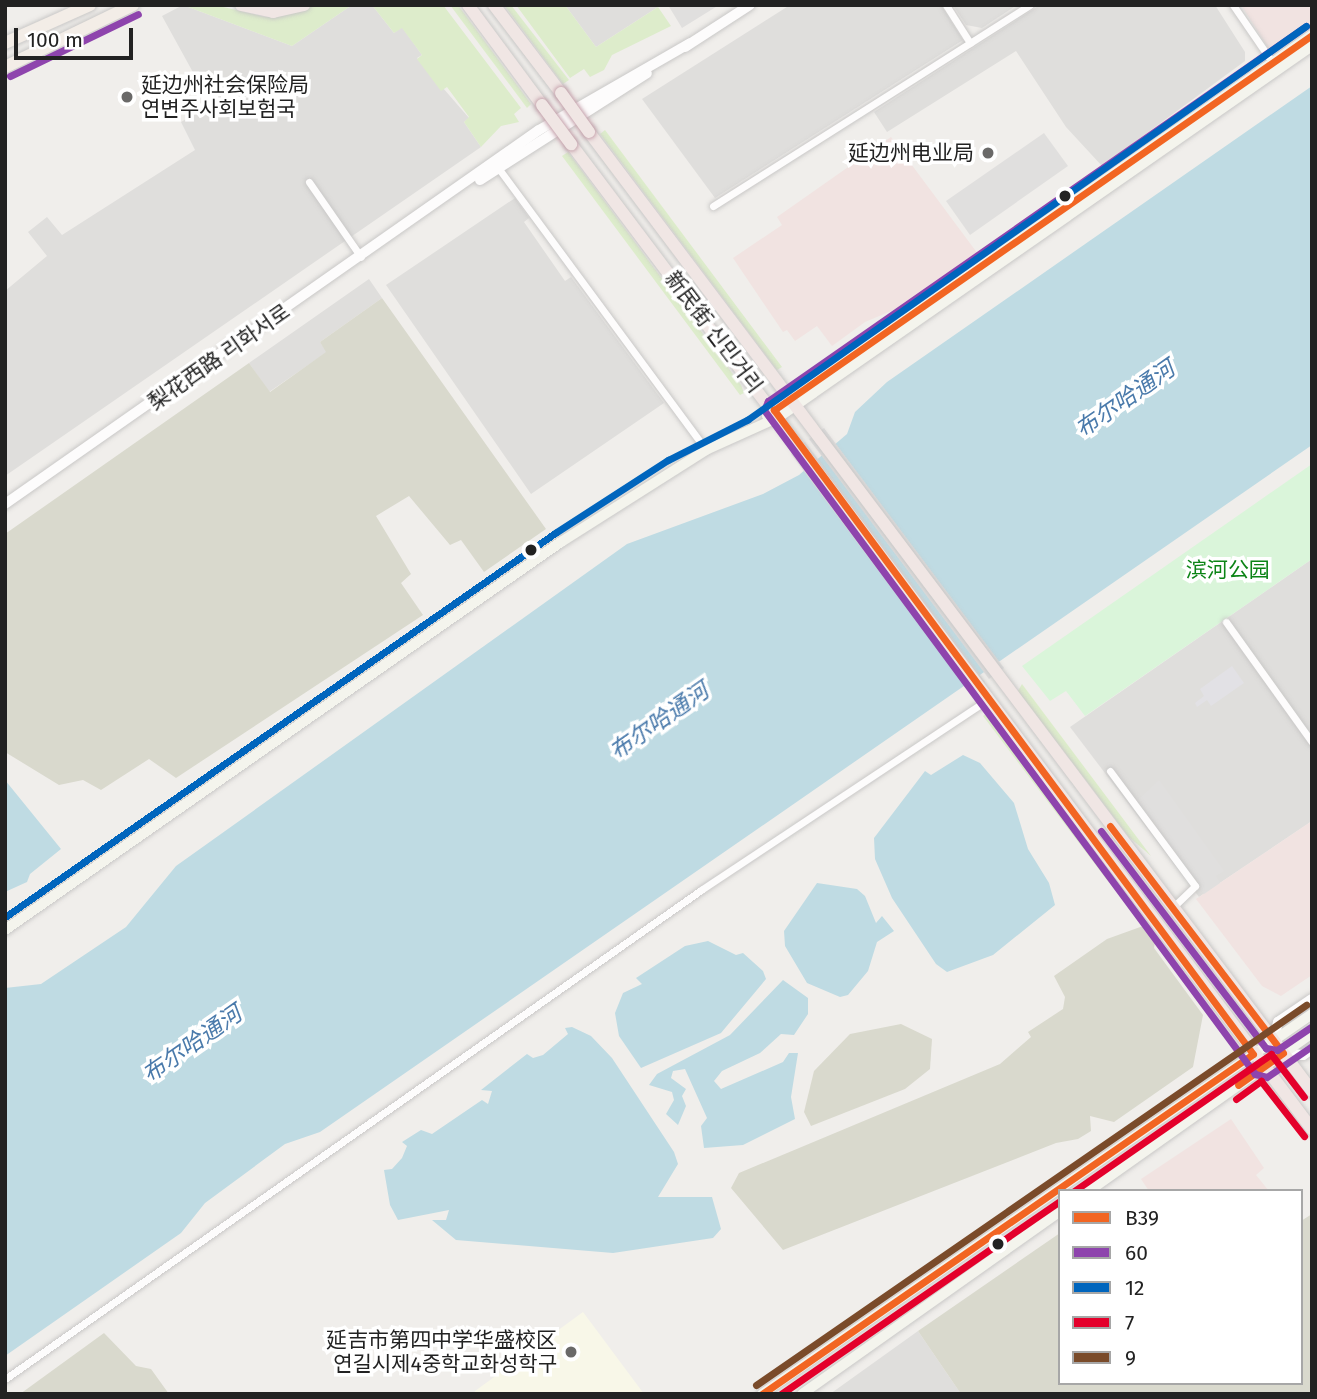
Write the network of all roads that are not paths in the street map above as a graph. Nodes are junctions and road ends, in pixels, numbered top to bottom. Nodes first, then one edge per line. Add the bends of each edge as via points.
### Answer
1 (90, 5) edge
2 (133, 5) edge
3 (241, 5) edge
4 (304, 5) edge
5 (468, 5) edge
6 (494, 5) edge
7 (750, 5) edge
8 (946, 5) edge
9 (1030, 5) edge
10 (1233, 5) edge
11 (1312, 35) edge
12 (5, 43) edge
13 (690, 43) junction
14 (970, 43) junction
15 (1312, 46) edge
16 (1272, 62) junction
17 (5, 67) edge
18 (499, 169) junction
19 (309, 183) dead end
20 (713, 206) dead end
21 (432, 209) junction
22 (362, 257) junction
23 (792, 403) junction
24 (777, 414) junction
25 (706, 450) junction
26 (5, 504) edge
27 (1226, 622) dead end
28 (1009, 692) junction
29 (991, 701) junction
30 (1312, 742) edge
31 (1110, 771) dead end
32 (1173, 907) junction
33 (5, 930) edge
34 (1312, 999) edge
35 (1312, 1014) edge
36 (1312, 1033) edge
37 (1273, 1040) junction
38 (1312, 1049) edge
39 (1283, 1053) junction
40 (1252, 1054) junction
41 (1263, 1068) junction
42 (1312, 1091) edge
43 (1312, 1129) edge
44 (1092, 1189) edge
45 (1058, 1212) edge
46 (5, 1379) edge
47 (762, 1394) edge
48 (802, 1394) edge

1 - 12 main road
2 - 17 main road
3 - 4 highway via 273,12
5 - 24 highway, 新民街 신민거리, bridge
6 - 23 highway, 新民街 신민거리, bridge
7 - 13 street, 梨花西路 리화서로
8 - 14 street
9 - 14 street
10 - 16 street
11 - 16 main road
13 - 18 street, 梨花西路 리화서로
13 - 21 street, 梨花西路 리화서로 via 585,101
14 - 20 street
15 - 23 main road
16 - 23 main road
18 - 21 street, 梨花西路 리화서로
18 - 25 street
19 - 22 street
21 - 22 street, 梨花西路 리화서로
22 - 26 street, 梨花西路 리화서로
23 - 24 main road
23 - 28 highway, 新民街 신민거리
24 - 25 main road
24 - 29 highway, 新民街 신민거리
25 - 33 main road via 561,542
27 - 30 street
28 - 29 highway
28 - 32 highway, 新民街 신민거리
29 - 40 highway, 新民街 신민거리
29 - 46 street via 701,890
31 - 32 street via 1195,886
32 - 37 highway, 新民街 신민거리
34 - 37 street via 1278,1022
35 - 37 main road
36 - 39 main road
37 - 39 highway, 新民街 신민거리
37 - 40 main road
38 - 39 street via 1303,1055
39 - 41 main road
39 - 42 highway, 新民街 신민거리
40 - 41 highway, 新民街 신민거리
40 - 47 main road
41 - 43 highway, 新民街 신민거리
41 - 44 main road
45 - 48 main road

